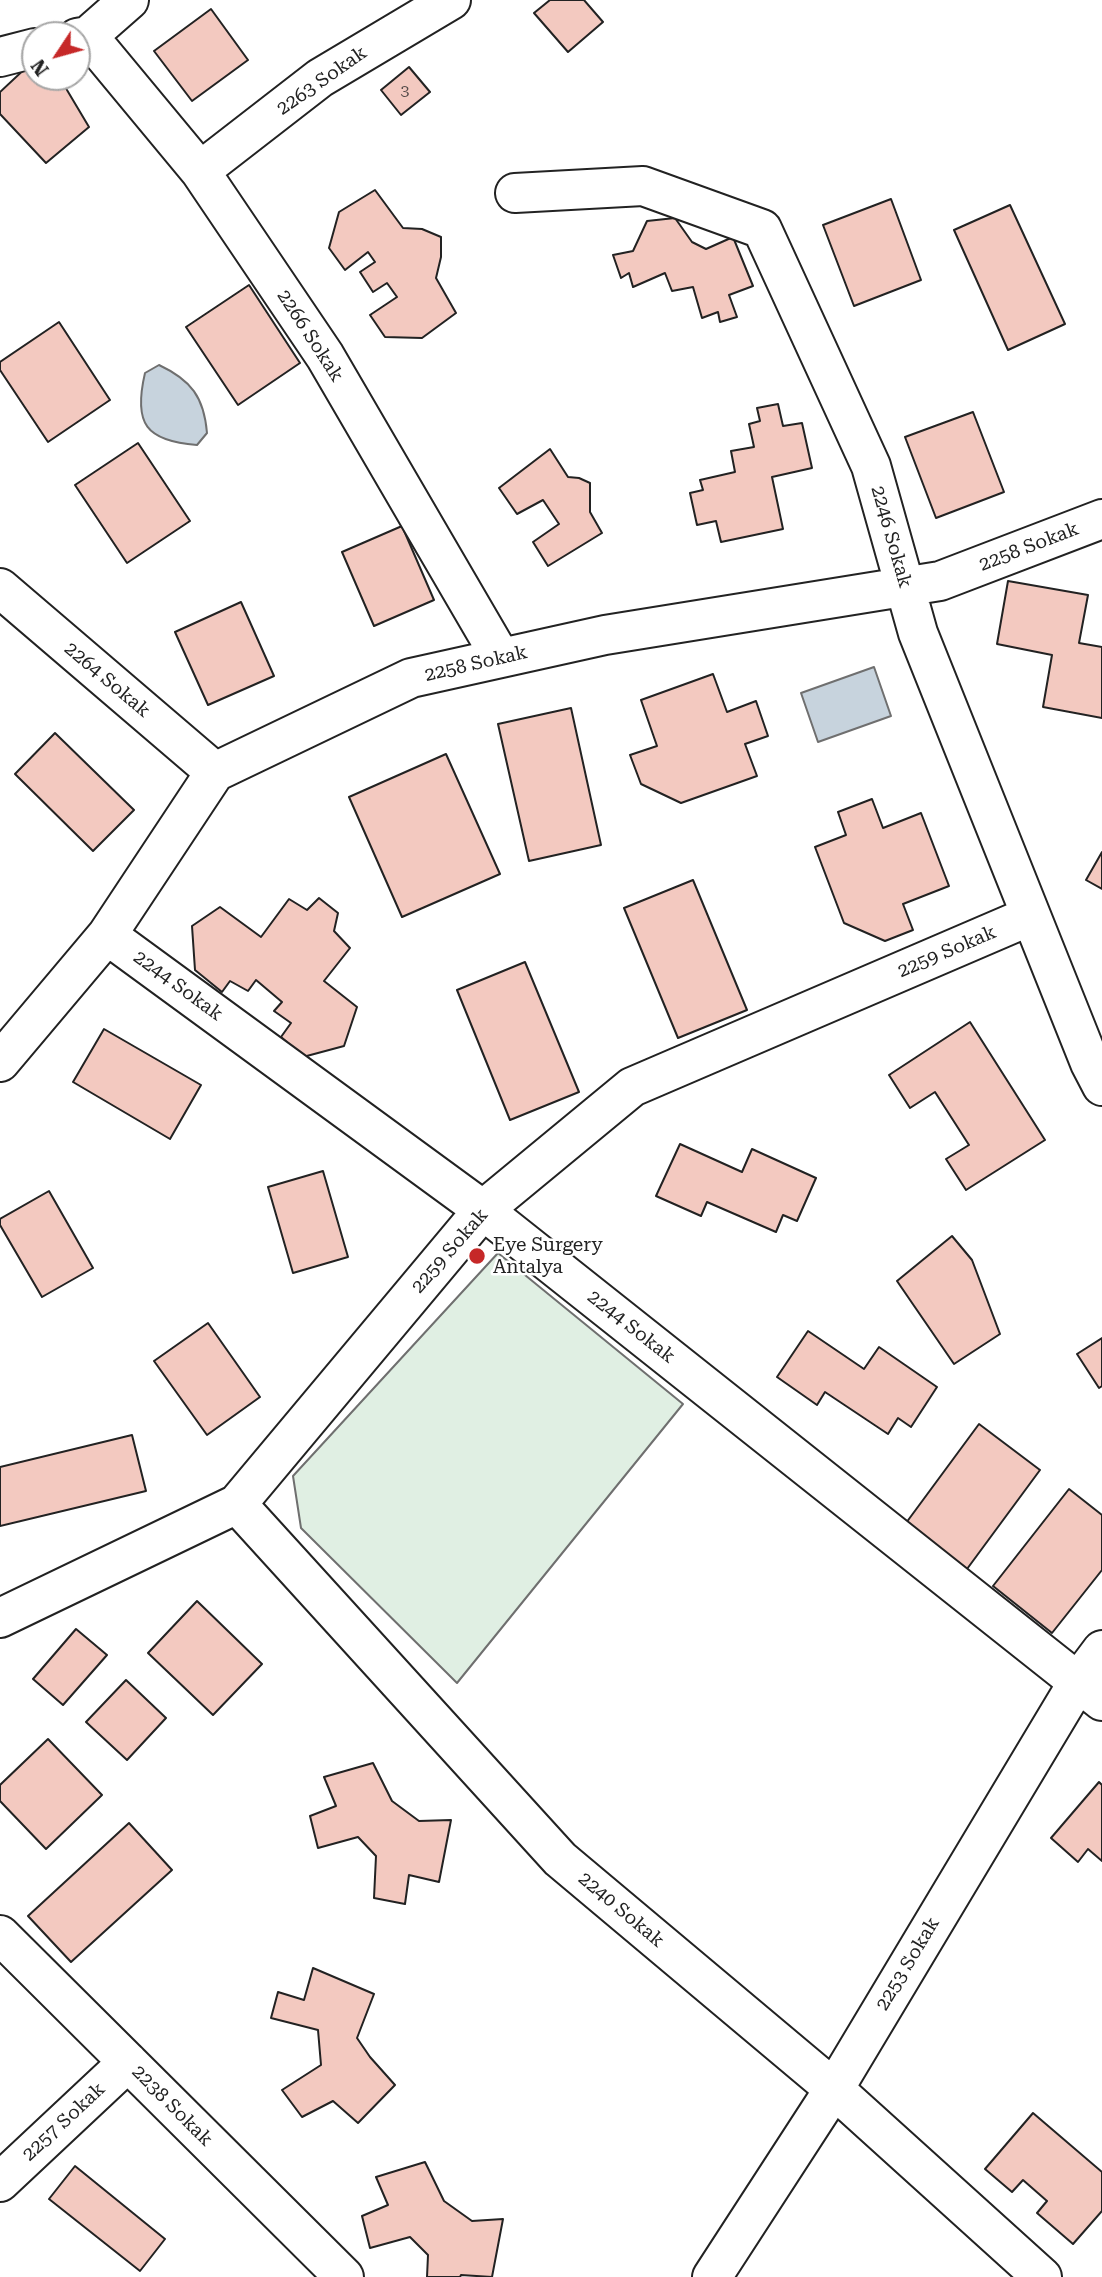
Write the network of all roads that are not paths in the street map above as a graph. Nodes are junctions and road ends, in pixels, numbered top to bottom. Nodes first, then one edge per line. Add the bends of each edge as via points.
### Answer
1 (129, 0) edge
2 (451, 0) edge
3 (91, 30) edge
4 (91, 47) edge
5 (21, 52) edge
6 (0, 57) edge
7 (200, 171) junction
8 (515, 193) dead end
9 (1102, 519) edge
10 (905, 586) junction
11 (0, 588) edge
12 (501, 658) junction
13 (215, 772) junction
14 (1030, 916) junction
15 (107, 935) junction
16 (0, 1062) edge
17 (1098, 1069) edge
18 (483, 1210) junction
19 (237, 1504) junction
20 (0, 1618) edge
21 (1102, 1650) edge
22 (1090, 1691) edge
23 (0, 1935) edge
24 (128, 2062) junction
25 (834, 2089) junction
26 (0, 2182) edge
27 (344, 2277) edge
28 (712, 2277) edge
29 (1042, 2277) edge

1 - 3 street
2 - 7 street, 2263 Sokak via 320,78
4 - 7 street, 2266 Sokak
5 - 6 street
7 - 12 street, 2266 Sokak via 325,356
8 - 10 street, 2246 Sokak via 643,186 762,229 871,466
9 - 10 street, 2258 Sokak via 940,581
10 - 12 street, 2258 Sokak via 605,635
10 - 14 street, 2246 Sokak via 918,632
11 - 13 street, 2264 Sokak
12 - 13 street, 2258 Sokak via 411,678
13 - 15 street
14 - 17 street, 2246 Sokak
14 - 18 street, 2259 Sokak via 632,1087
15 - 16 street
15 - 18 street, 2244 Sokak
18 - 19 street, 2259 Sokak
18 - 22 street, 2244 Sokak
19 - 20 street, 2259 Sokak
19 - 25 street, 2240 Sokak via 560,1859
21 - 22 street, 2253 Sokak
22 - 25 street, 2253 Sokak
23 - 24 street, 2238 Sokak
24 - 26 street, 2257 Sokak
24 - 27 street, 2238 Sokak
25 - 28 street, 2253 Sokak
25 - 29 street, 2240 Sokak

